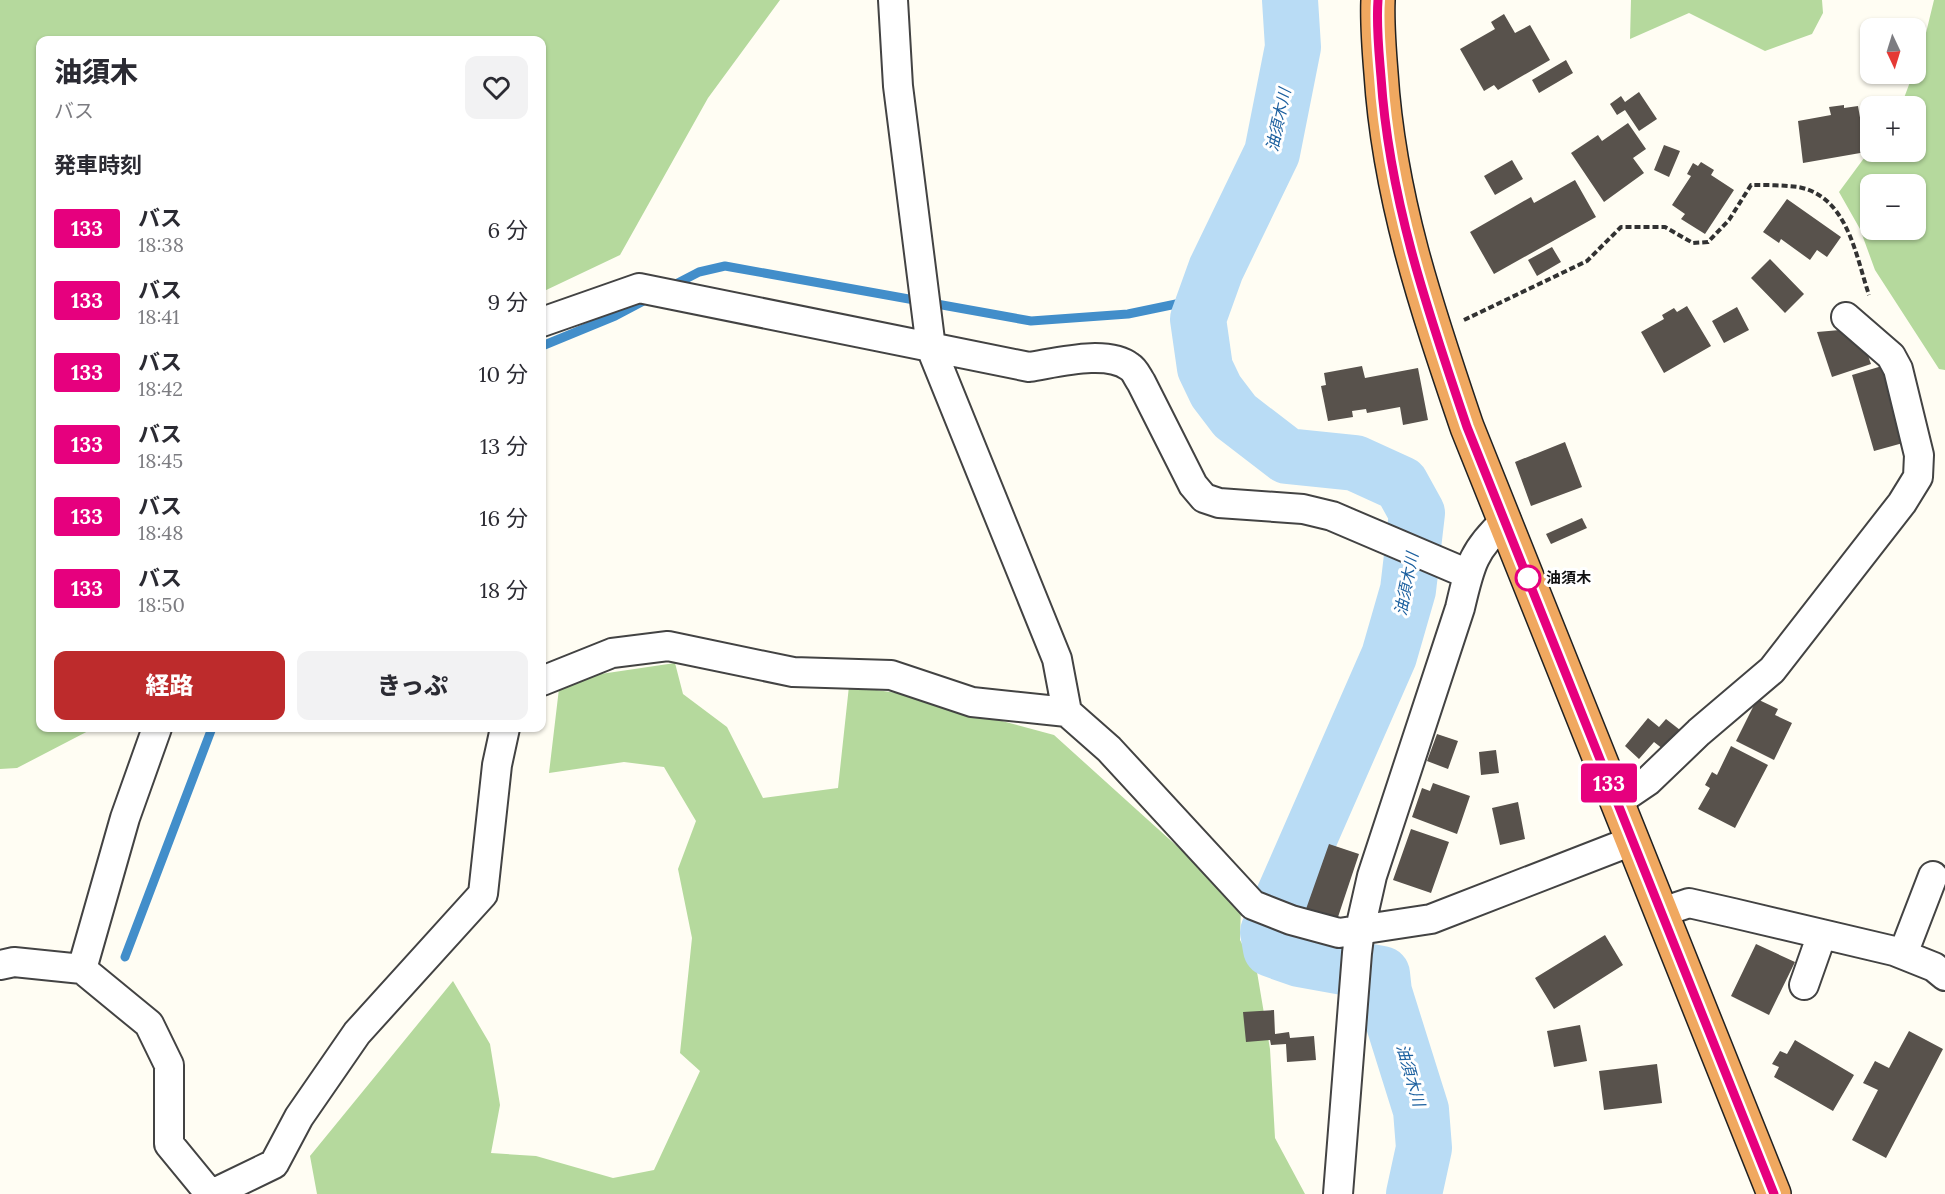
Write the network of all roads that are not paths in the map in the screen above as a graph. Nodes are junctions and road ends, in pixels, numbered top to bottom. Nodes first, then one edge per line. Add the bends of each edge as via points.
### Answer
1 (893, 0) edge
2 (1378, 0) edge
3 (1846, 317) dead end
4 (546, 321) edge
5 (929, 335) junction
6 (1506, 520) junction
7 (1458, 569) junction
8 (546, 679) edge
9 (1067, 712) junction
10 (156, 732) edge
11 (504, 732) edge
12 (1617, 802) junction
13 (1632, 841) junction
14 (1933, 876) dead end
15 (1662, 912) junction
16 (1822, 934) junction
17 (1358, 941) junction
18 (1903, 954) junction
19 (0, 965) edge
20 (82, 969) junction
21 (1945, 976) edge
22 (1803, 986) dead end
23 (211, 1194) edge
24 (1338, 1194) edge
25 (1774, 1194) edge

1 - 5 street via 898,86
2 - 6 highway via 1383,105 1395,190 1410,255 1467,427
3 - 12 street via 1890,356 1898,369 1913,420 1918,477 1772,670 1648,781
4 - 5 street via 639,288
5 - 7 street via 1029,367 1092,357 1130,367 1193,485 1204,498 1332,516
5 - 9 street via 1057,659
6 - 7 street
6 - 12 highway
7 - 17 street via 1460,608 1372,876
8 - 9 street via 612,652 668,646 793,672 891,675 972,702
9 - 17 street via 1109,749 1252,905
10 - 20 street via 125,818
11 - 23 street via 483,894 357,1033 299,1117 274,1164
12 - 13 highway
13 - 15 highway
13 - 17 street via 1431,919
14 - 18 street
15 - 16 street via 1689,903
15 - 25 highway
16 - 18 street
16 - 22 street
17 - 24 street
18 - 21 street
19 - 20 street via 14,962
20 - 23 street via 149,1024 169,1065 169,1144

